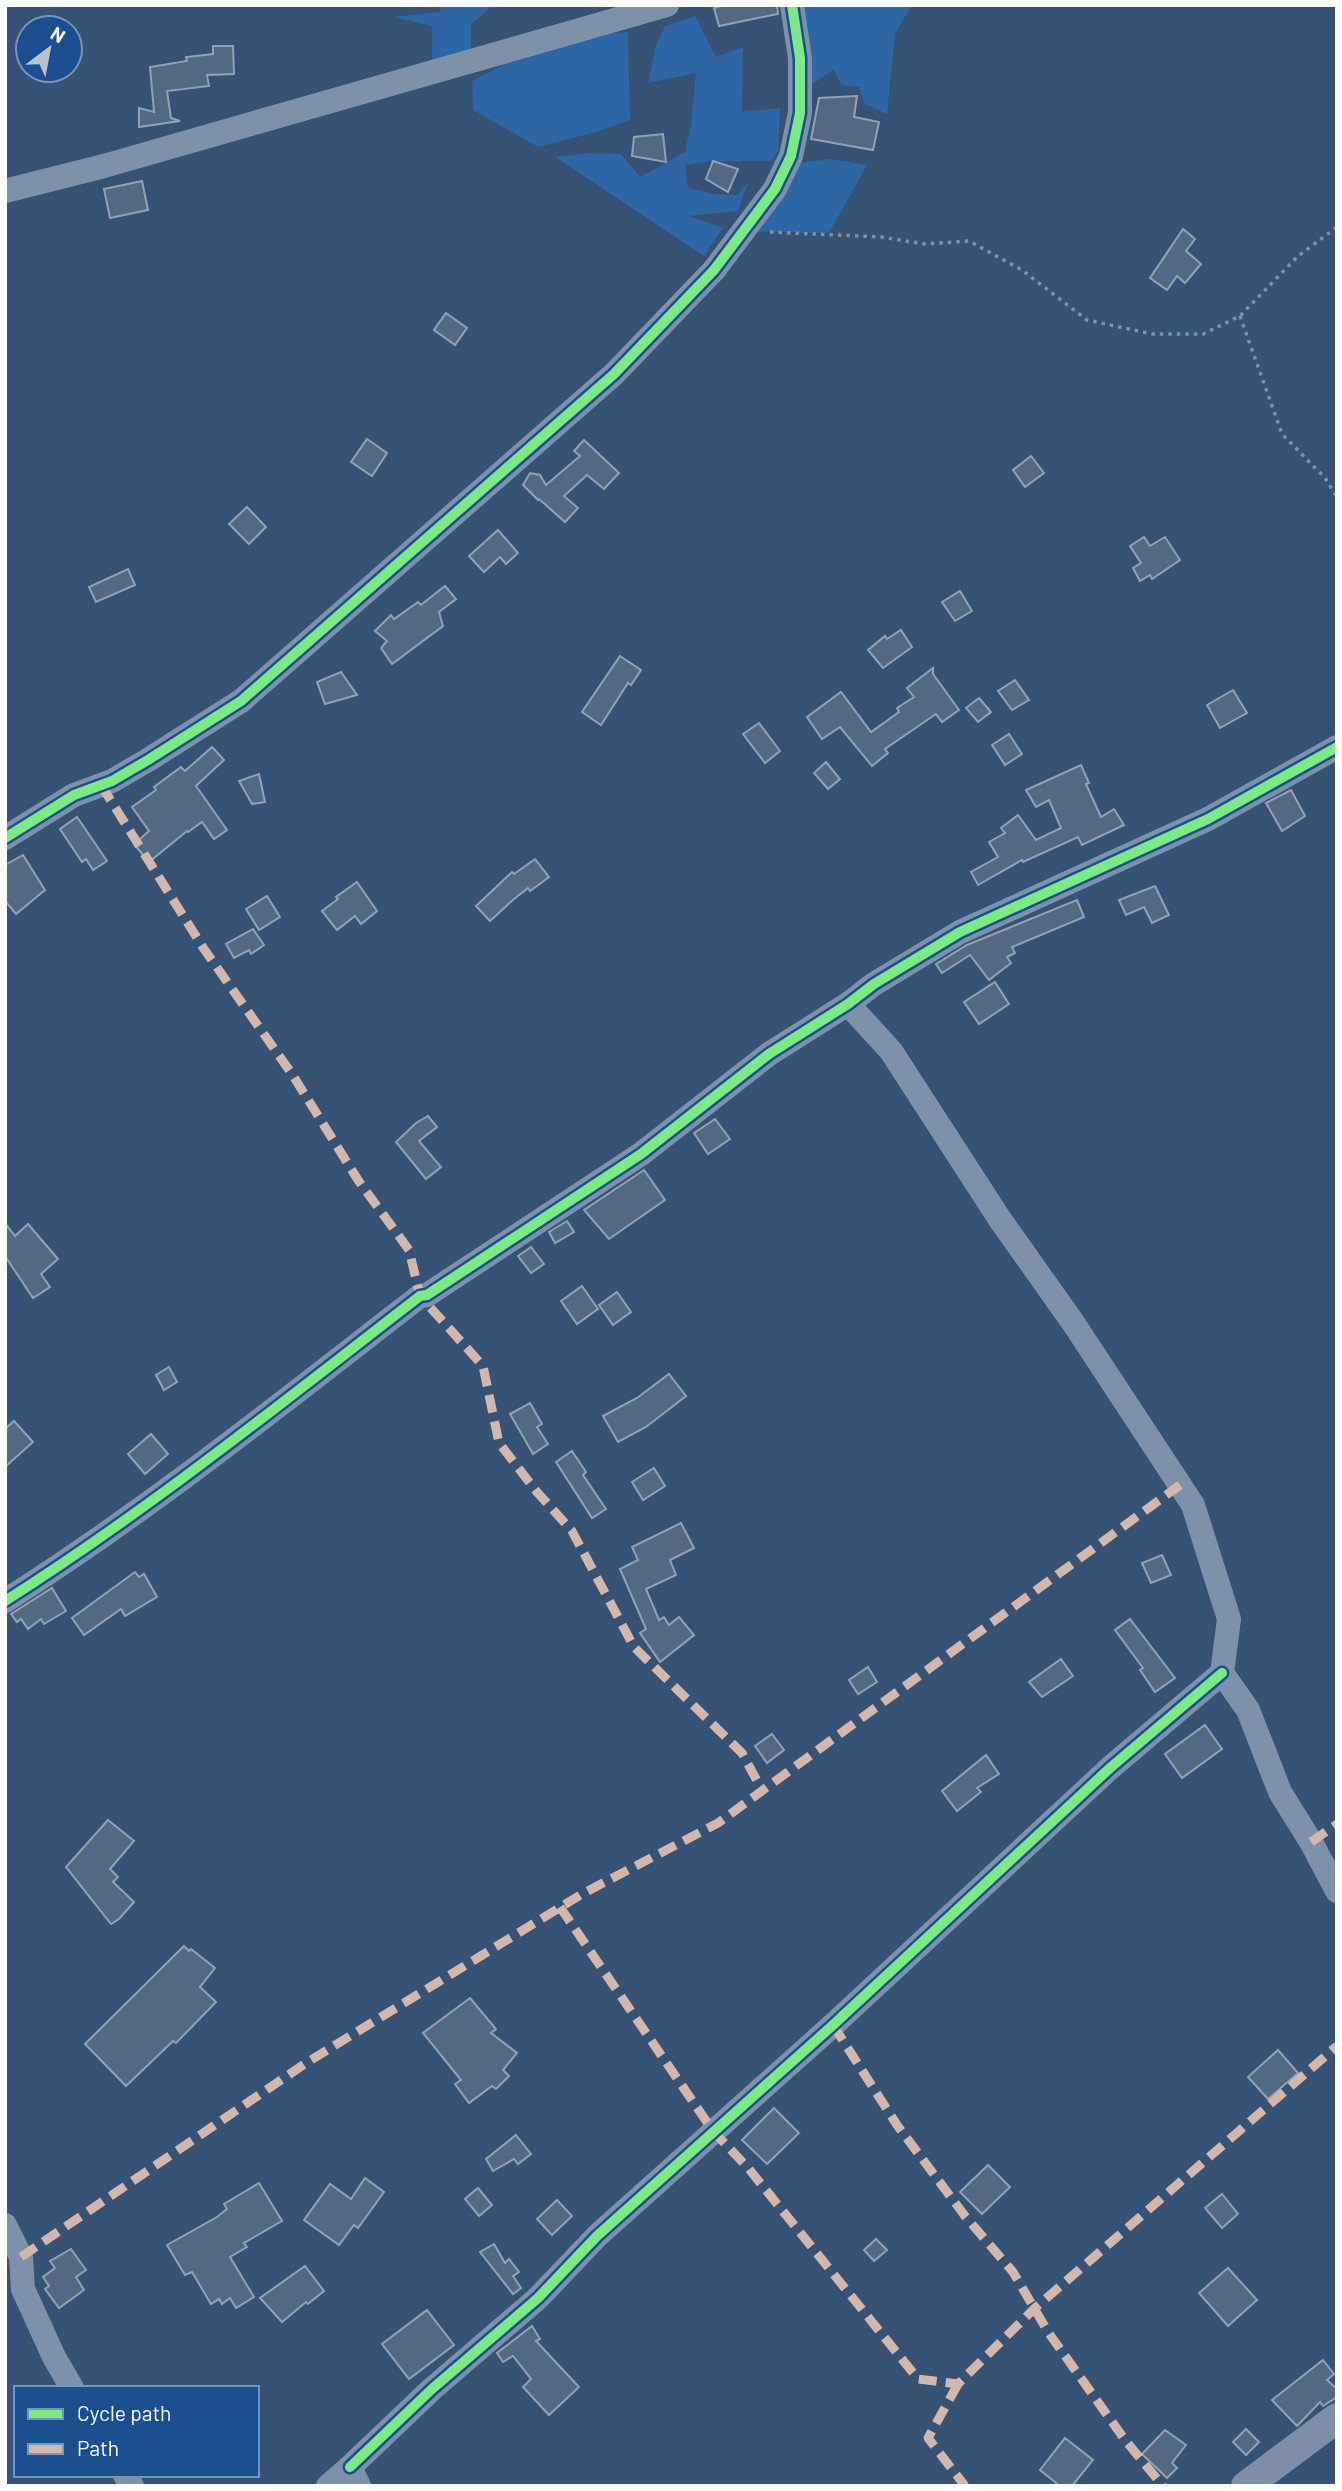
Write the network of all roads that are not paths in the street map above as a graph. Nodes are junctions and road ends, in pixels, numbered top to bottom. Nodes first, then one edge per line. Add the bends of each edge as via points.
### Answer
1 (667, 5) edge
2 (792, 5) edge
3 (5, 191) edge
4 (1337, 747) edge
5 (5, 838) edge
6 (848, 1004) junction
7 (5, 1601) edge
8 (1222, 1673) junction
9 (1337, 1891) edge
10 (5, 2225) edge
11 (71, 2386) edge
12 (1337, 2417) edge
13 (354, 2476) edge
14 (328, 2486) edge
15 (1246, 2486) edge

1 - 3 street
2 - 5 street via 800,58 800,113 791,156 775,189 714,270 614,374 241,701 112,781 74,795
4 - 6 street via 1208,818 960,932
6 - 7 street via 769,1055 640,1154 419,1296 246,1431
6 - 8 street via 891,1051 1193,1505 1230,1619
8 - 9 street via 1248,1710 1280,1792
8 - 13 street via 1110,1768 597,2236 538,2298 432,2389
10 - 11 street via 22,2257 23,2289
12 - 15 main road
13 - 14 street

